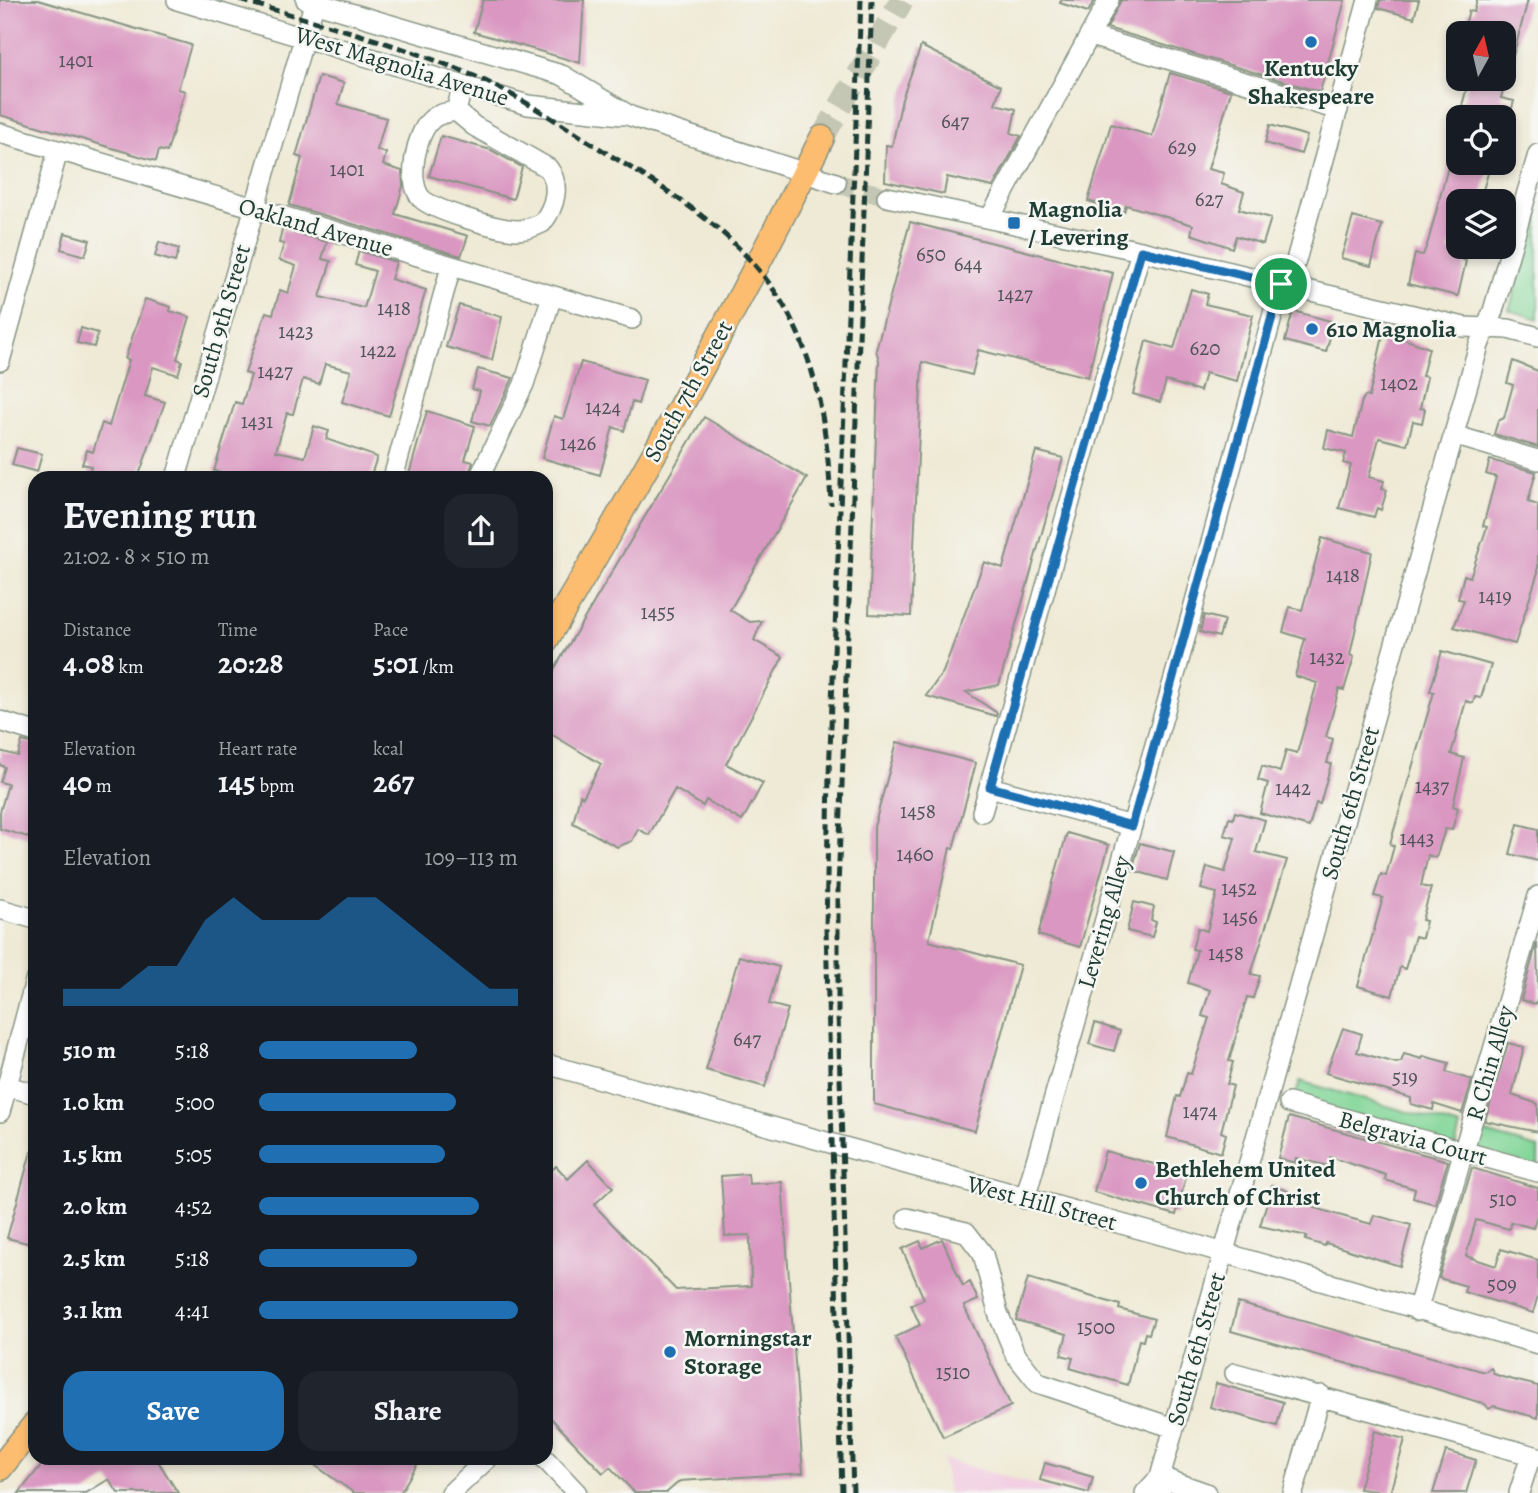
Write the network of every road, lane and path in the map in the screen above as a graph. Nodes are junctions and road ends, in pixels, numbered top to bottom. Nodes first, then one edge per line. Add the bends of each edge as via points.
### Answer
1 (177, 0) edge
2 (1109, 0) edge
3 (1368, 0) edge
4 (310, 2) edge
5 (305, 36) junction
6 (1090, 36) junction
7 (463, 85) junction
8 (1338, 110) junction
9 (456, 111) junction
10 (630, 116) junction
11 (0, 133) edge
12 (822, 138) tunnel mouth
13 (58, 151) junction
14 (1538, 154) edge
15 (804, 174) junction
16 (836, 183) tunnel mouth
17 (887, 197) tunnel mouth
18 (254, 209) junction
19 (990, 218) junction
20 (1141, 251) junction
21 (452, 267) junction
22 (1281, 284) junction
23 (552, 296) junction
24 (632, 319) dead end
25 (1483, 328) junction
26 (1538, 337) edge
27 (0, 361) edge
28 (1453, 435) junction
29 (1538, 460) edge
30 (178, 471) edge
31 (395, 471) edge
32 (482, 471) edge
33 (553, 628) edge
34 (0, 722) edge
35 (28, 730) edge
36 (990, 787) junction
37 (982, 812) dead end
38 (1132, 826) junction
39 (1538, 895) edge
40 (0, 909) edge
41 (28, 917) edge
42 (28, 1006) edge
43 (553, 1066) edge
44 (28, 1094) edge
45 (3, 1096) edge
46 (1289, 1103) dead end
47 (1465, 1152) junction
48 (1538, 1172) edge
49 (1025, 1199) junction
50 (906, 1218) dead end
51 (1223, 1255) junction
52 (1417, 1311) junction
53 (1538, 1344) edge
54 (1235, 1373) dead end
55 (1321, 1395) junction
56 (1174, 1428) junction
57 (28, 1433) edge
58 (1534, 1456) edge
59 (481, 1465) edge
60 (551, 1465) edge
61 (0, 1468) edge
62 (1161, 1485) edge
63 (451, 1493) edge
64 (577, 1493) edge
65 (1145, 1493) edge
66 (1206, 1493) edge
67 (1293, 1493) edge
68 (1519, 1493) edge

1 - 5 street, West Magnolia Avenue
2 - 6 street
3 - 8 street, Levering Alley
4 - 5 street, South 9th Street
4 - 10 street, West Magnolia Avenue via 562,75
5 - 7 street, West Magnolia Avenue
5 - 18 street, South 9th Street
6 - 8 street
6 - 19 street
7 - 9 street
7 - 10 street, West Magnolia Avenue via 528,105
8 - 22 street, Levering Alley via 1295,264
9 - 9 street via 430,121 419,142 414,172 421,199 435,208 515,230 542,223 555,201 548,167
10 - 15 street, West Magnolia Avenue
11 - 13 street, Oakland Avenue
12 - 15 main road, South 7th Street
13 - 18 street, Oakland Avenue
13 - 27 street
14 - 25 street, South 6th Street via 1493,311
15 - 16 street, West Magnolia Avenue
15 - 33 main road, South 7th Street via 709,354
17 - 19 street
18 - 21 street, Oakland Avenue
18 - 30 street, South 9th Street
19 - 20 street
20 - 22 street
20 - 36 street
21 - 23 street, Oakland Avenue
21 - 31 street
22 - 25 street
22 - 38 street, Levering Alley
23 - 24 street, Oakland Avenue
23 - 32 street via 524,384
25 - 26 street
25 - 28 street, South 6th Street
28 - 29 street
28 - 51 street, South 6th Street
34 - 35 street
36 - 37 street
36 - 38 street
38 - 49 street, Levering Alley
39 - 47 street, R Chin Alley
40 - 41 street
42 - 45 street
43 - 49 street, West Hill Street
44 - 45 street
46 - 47 street, Belgravia Court
47 - 48 street, Belgravia Court
47 - 52 street, R Chin Alley
49 - 51 street, West Hill Street
50 - 56 street via 966,1233 983,1254 998,1313 1015,1354 1038,1383
51 - 52 street, West Hill Street
51 - 56 street, South 6th Street
52 - 53 street, West Hill Street
54 - 55 street
55 - 58 street
55 - 67 street
56 - 62 street, South 6th Street
57 - 61 main road
58 - 68 street
59 - 63 street
60 - 64 street
62 - 65 street
62 - 66 street

